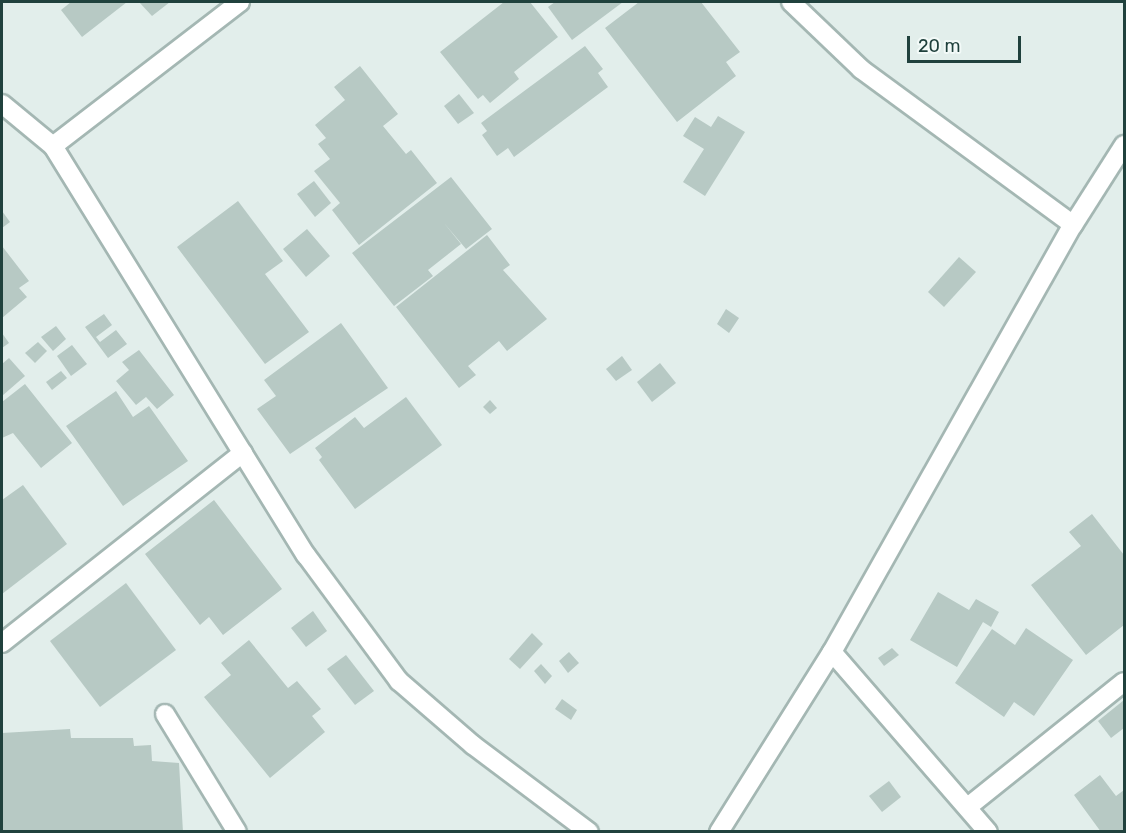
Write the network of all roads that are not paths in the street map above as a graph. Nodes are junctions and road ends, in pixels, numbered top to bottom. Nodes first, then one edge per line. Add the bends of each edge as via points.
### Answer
1 (240, 2) edge
2 (791, 2) edge
3 (2, 104) edge
4 (1125, 145) edge
5 (53, 146) junction
6 (1073, 225) junction
7 (243, 453) junction
8 (2, 643) edge
9 (832, 652) junction
10 (1125, 682) edge
11 (165, 714) dead end
12 (969, 806) junction
13 (237, 831) edge
14 (589, 831) edge
15 (719, 831) edge
16 (988, 831) edge

1 - 5 street
2 - 6 street via 861,69
3 - 5 street
4 - 6 street
5 - 7 street
6 - 9 street
7 - 8 street
7 - 14 street via 306,555 399,681 473,745
9 - 12 street
9 - 15 street
10 - 12 street
11 - 13 street
12 - 16 street

